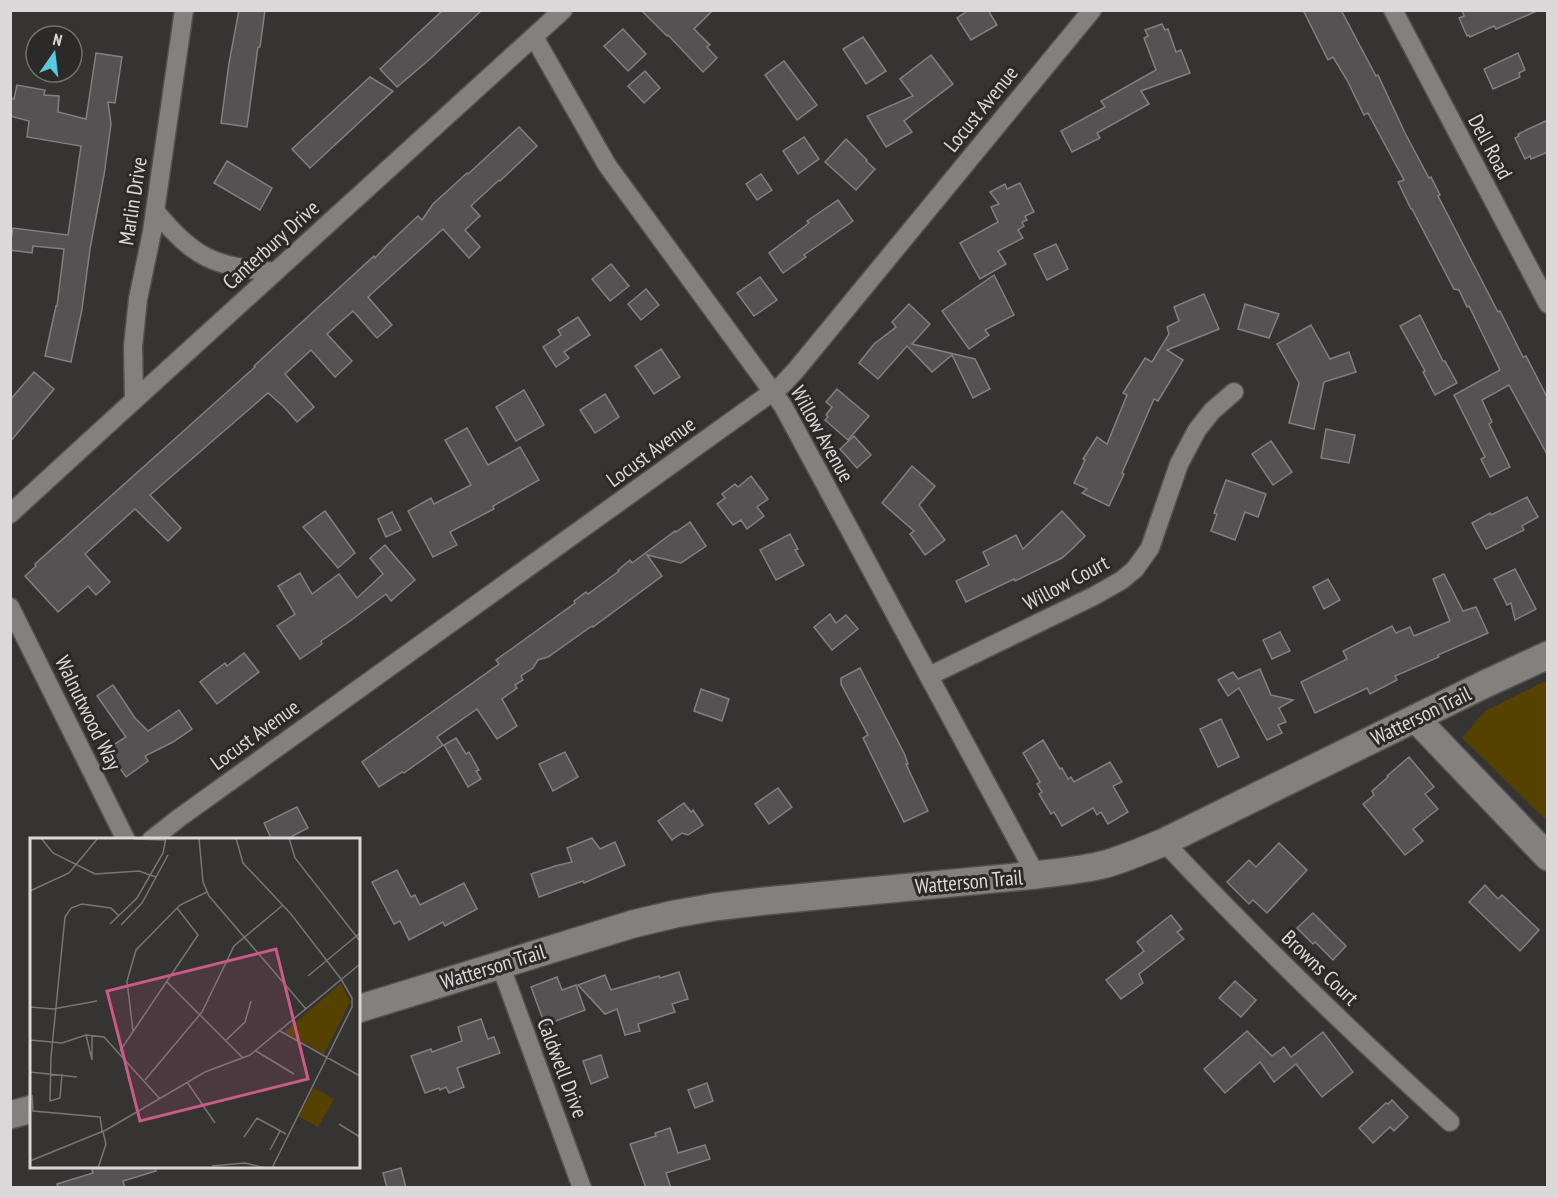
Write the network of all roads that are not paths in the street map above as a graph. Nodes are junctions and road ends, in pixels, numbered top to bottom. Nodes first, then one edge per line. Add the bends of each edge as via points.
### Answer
1 (184, 10) edge
2 (563, 10) edge
3 (1092, 10) edge
4 (1393, 10) edge
5 (534, 37) junction
6 (155, 211) junction
7 (275, 272) junction
8 (1548, 304) edge
9 (774, 392) junction
10 (1234, 392) dead end
11 (134, 400) junction
12 (10, 514) edge
13 (10, 607) edge
14 (1548, 655) edge
15 (929, 676) junction
16 (1416, 719) junction
17 (125, 838) edge
18 (154, 838) edge
19 (1164, 842) junction
20 (1548, 857) edge
21 (1036, 875) junction
22 (500, 964) junction
23 (360, 1008) edge
24 (30, 1110) edge
25 (10, 1115) edge
26 (1450, 1122) dead end
27 (582, 1188) edge

1 - 6 street, Marlin Drive
2 - 5 street, Canterbury Drive
3 - 9 street, Locust Avenue
4 - 8 street, Dell Road
5 - 7 street, Canterbury Drive
5 - 9 street, Willow Avenue via 607,165
6 - 7 street via 197,253 241,269
6 - 11 street, Marlin Drive via 138,299 133,346
7 - 11 street, Canterbury Drive
9 - 15 street, Willow Avenue
9 - 18 street, Locust Avenue
10 - 15 street, Willow Court via 1197,430 1179,464 1150,548 1134,569 1094,596
11 - 12 street, Canterbury Drive
13 - 17 street, Walnutwood Way
14 - 16 main road, Watterson Trail
15 - 21 street, Willow Avenue
16 - 19 main road, Watterson Trail
16 - 20 main road
19 - 21 main road, Watterson Trail via 1106,863
19 - 26 street, Browns Court via 1220,902
21 - 22 main road, Watterson Trail via 714,907 633,924
22 - 23 main road, Watterson Trail
22 - 27 street, Caldwell Drive
24 - 25 main road

